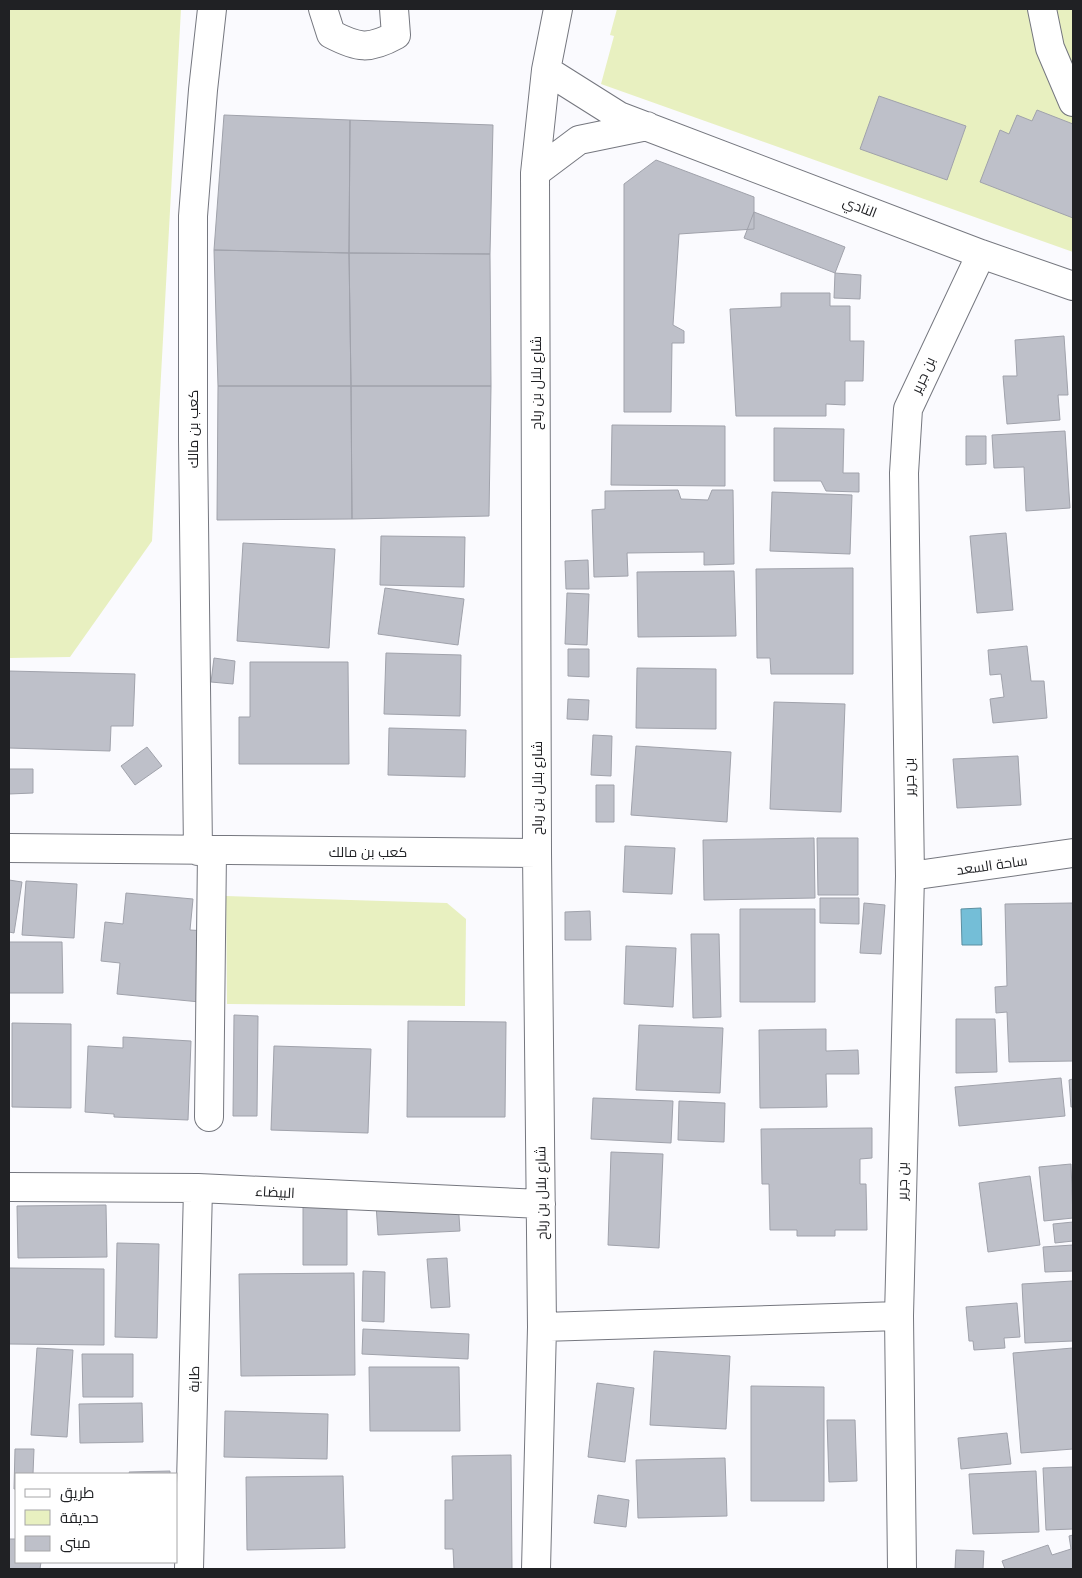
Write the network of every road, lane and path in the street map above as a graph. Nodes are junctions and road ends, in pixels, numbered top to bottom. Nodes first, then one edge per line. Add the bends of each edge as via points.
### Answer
1 (212, 9) edge
2 (323, 9) edge
3 (394, 9) edge
4 (558, 9) edge
5 (1042, 9) edge
6 (546, 70) junction
7 (1073, 102) edge
8 (647, 126) junction
9 (535, 173) junction
10 (981, 254) junction
11 (1073, 286) edge
12 (9, 848) edge
13 (205, 851) junction
14 (537, 853) junction
15 (1073, 854) edge
16 (910, 876) junction
17 (209, 1117) dead end
18 (9, 1187) edge
19 (198, 1188) junction
20 (541, 1204) junction
21 (899, 1316) junction
22 (542, 1327) junction
23 (189, 1569) edge
24 (536, 1569) edge
25 (902, 1569) edge

1 - 13 street, كعب بن مالك via 193,216 193,440
2 - 3 street via 331,34 350,44 378,45 396,35
4 - 6 street, شارع بلال بن رباح
5 - 7 street via 1050,48
6 - 8 street, النادي via 619,116
6 - 9 street, شارع بلال بن رباح
8 - 9 street via 579,140
8 - 10 street, النادي
9 - 14 street, شارع بلال بن رباح
10 - 11 street, النادي
10 - 16 street, بن جرير via 908,409 904,474
12 - 13 street, كعب بن مالك
13 - 14 street, كعب بن مالك
13 - 17 street
14 - 20 street, شارع بلال بن رباح
15 - 16 street, ساحة السعد
16 - 21 street, بن جرير
18 - 19 street, البيضاء
19 - 20 street, البيضاء
19 - 23 street, طابة
20 - 22 street, شارع بلال بن رباح
21 - 22 street
21 - 25 street, بن جرير
22 - 24 street, شارع بلال بن رباح

